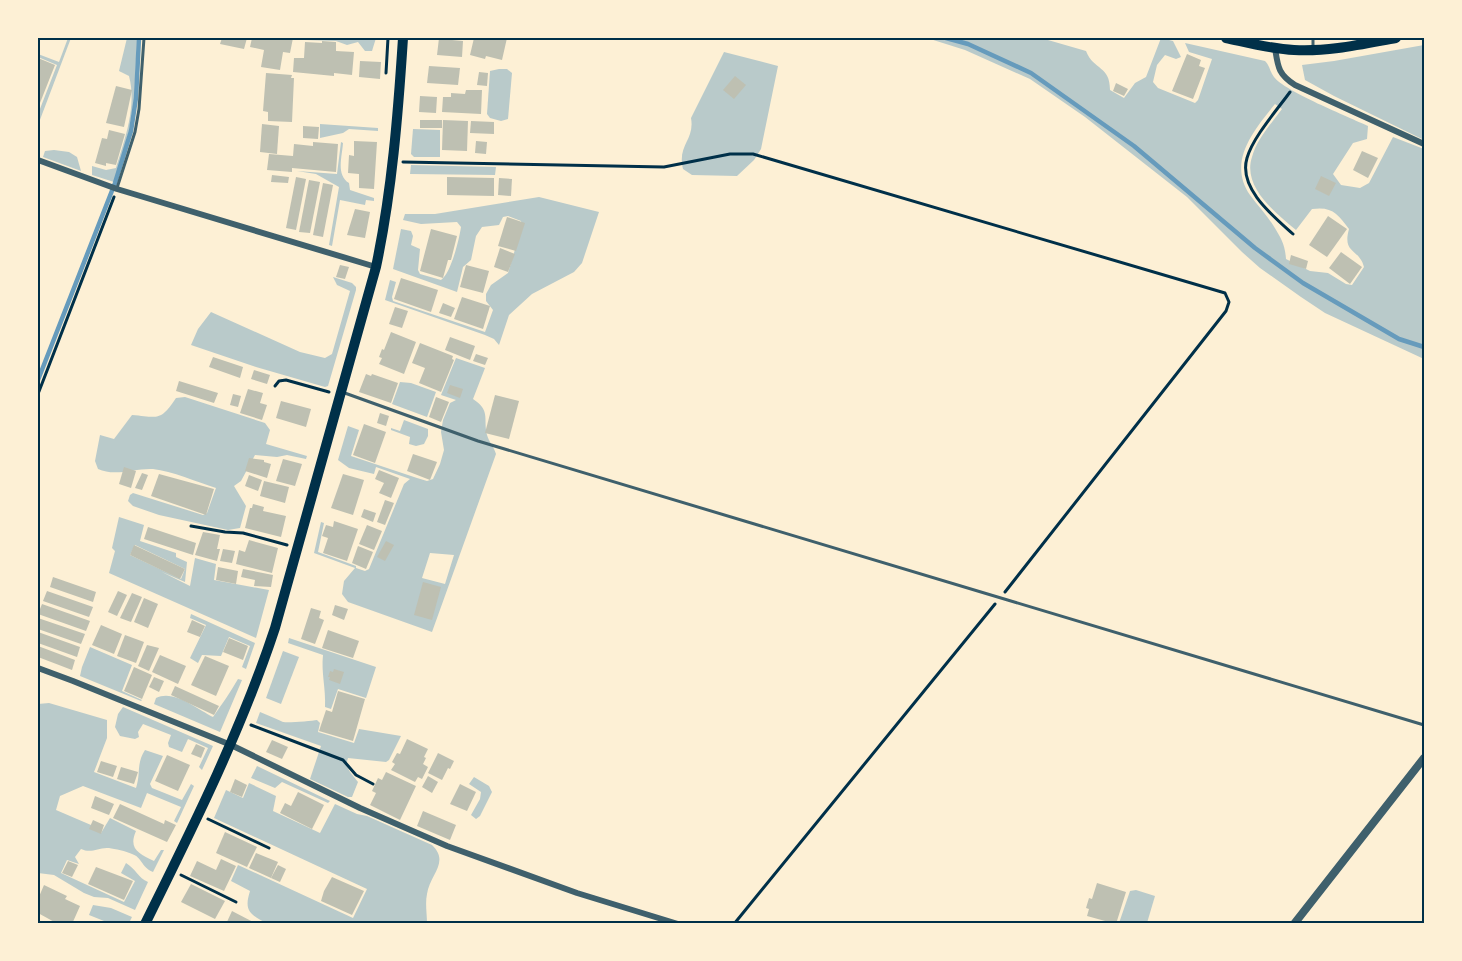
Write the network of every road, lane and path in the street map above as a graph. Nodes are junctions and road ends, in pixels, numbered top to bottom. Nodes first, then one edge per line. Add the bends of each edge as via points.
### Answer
1 (144, 38) edge
2 (403, 38) edge
3 (1226, 38) edge
4 (1313, 38) edge
5 (1396, 38) edge
6 (1275, 48) junction
7 (1312, 50) junction
8 (1295, 85) junction
9 (1425, 144) edge
10 (38, 160) edge
11 (394, 162) junction
12 (117, 189) junction
13 (1293, 234) dead end
14 (376, 267) junction
15 (275, 386) dead end
16 (340, 393) junction
17 (38, 394) edge
18 (191, 526) dead end
19 (297, 548) junction
20 (1000, 598) junction
21 (38, 668) edge
22 (251, 725) dead end
23 (1425, 725) edge
24 (231, 745) junction
25 (1425, 758) edge
26 (373, 784) dead end
27 (198, 815) junction
28 (269, 848) dead end
29 (171, 870) junction
30 (236, 902) dead end
31 (144, 924) edge
32 (678, 924) edge
33 (734, 924) edge
34 (1294, 924) edge

1 - 12 lane via 139,110
2 - 11 main road
3 - 6 main road
4 - 7 lane
5 - 7 main road
6 - 7 main road
6 - 8 street via 1279,71
8 - 9 street
8 - 13 path via 1246,158 1253,191
10 - 12 street
11 - 14 main road
11 - 20 path via 664,167 730,154 753,154 1225,293 1229,302 1226,311
12 - 14 street
12 - 17 path
14 - 16 main road
15 - 16 path via 286,380
16 - 19 main road
16 - 20 lane via 478,441
18 - 19 path via 243,533
19 - 24 main road via 259,675
20 - 23 lane
20 - 33 path
21 - 24 street
22 - 26 path via 343,760 356,775
24 - 27 main road
24 - 32 street via 447,846
25 - 34 street
27 - 28 path
27 - 29 main road
29 - 30 path
29 - 31 main road

